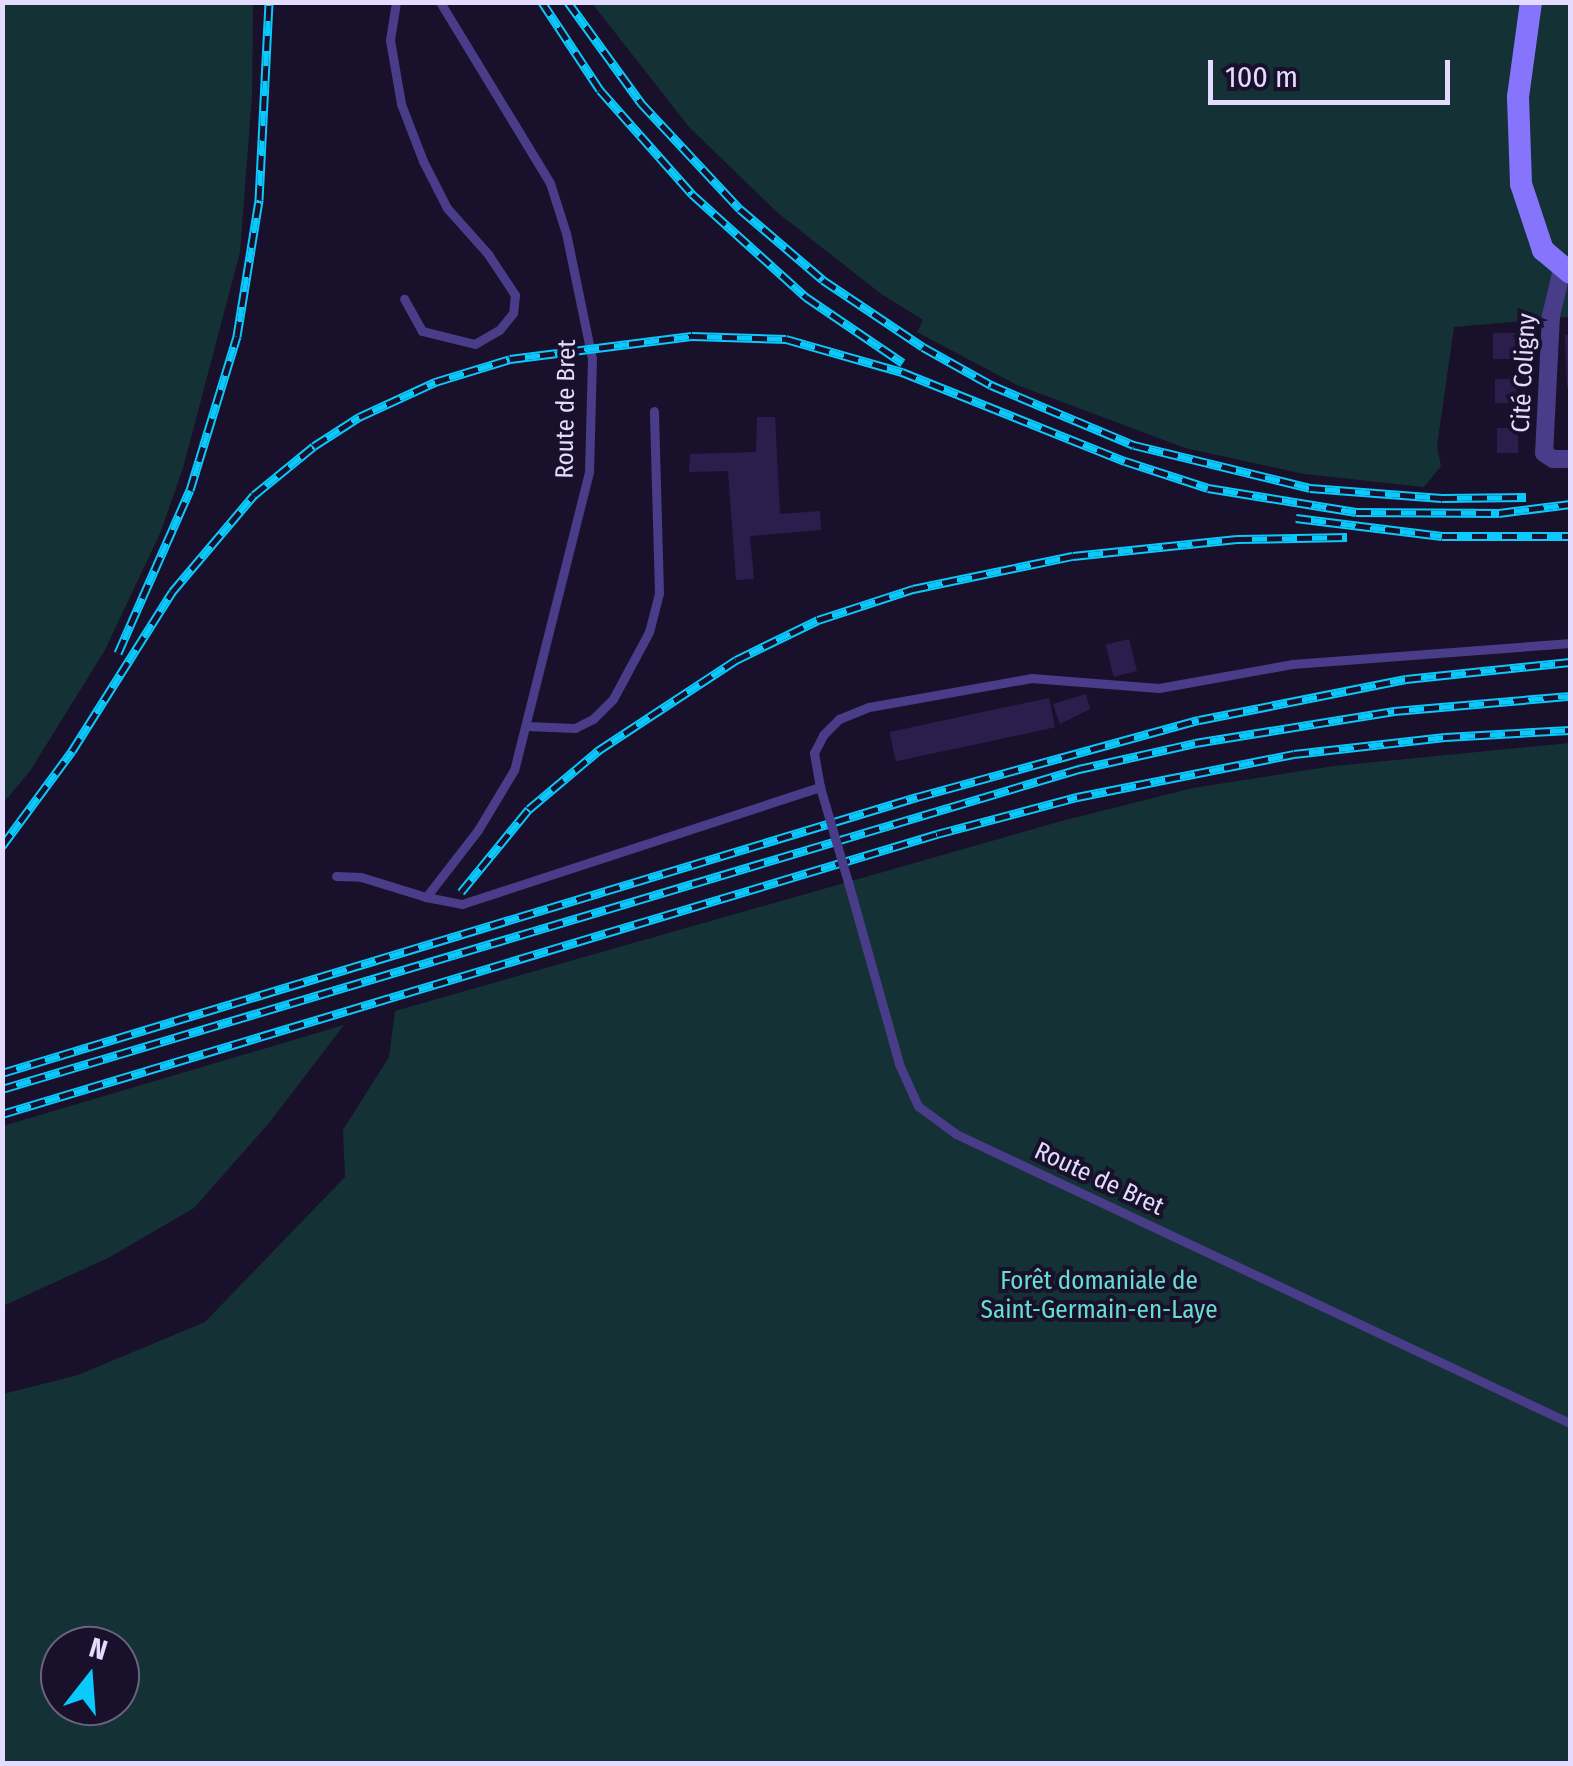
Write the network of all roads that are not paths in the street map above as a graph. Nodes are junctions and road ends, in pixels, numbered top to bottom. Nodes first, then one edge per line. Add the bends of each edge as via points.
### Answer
1 (396, 2) edge
2 (440, 2) edge
3 (1531, 2) edge
4 (1566, 271) edge
5 (404, 300) dead end
6 (654, 412) dead end
7 (1570, 459) edge
8 (1570, 643) edge
9 (526, 726) junction
10 (820, 787) junction
11 (336, 876) dead end
12 (426, 897) junction
13 (1570, 1423) edge

1 - 5 lane via 390,40 402,104 423,161 447,208 515,295 506,322 475,344 422,330
2 - 9 lane, Route de Bret via 550,183 590,335 589,472
3 - 4 street via 1517,150 1532,224 1543,250
4 - 7 street, Cité Coligny via 1551,316 1544,453
6 - 9 lane via 659,593 649,632 613,700 593,719 574,728
8 - 10 lane, Route de Bret via 1292,664 1159,688 1031,678 929,694 839,719 814,753
9 - 12 lane, Route de Bret via 500,796
10 - 12 lane via 462,904
10 - 13 lane, Route de Bret, bridge via 899,1064 918,1106 956,1134
11 - 12 lane

